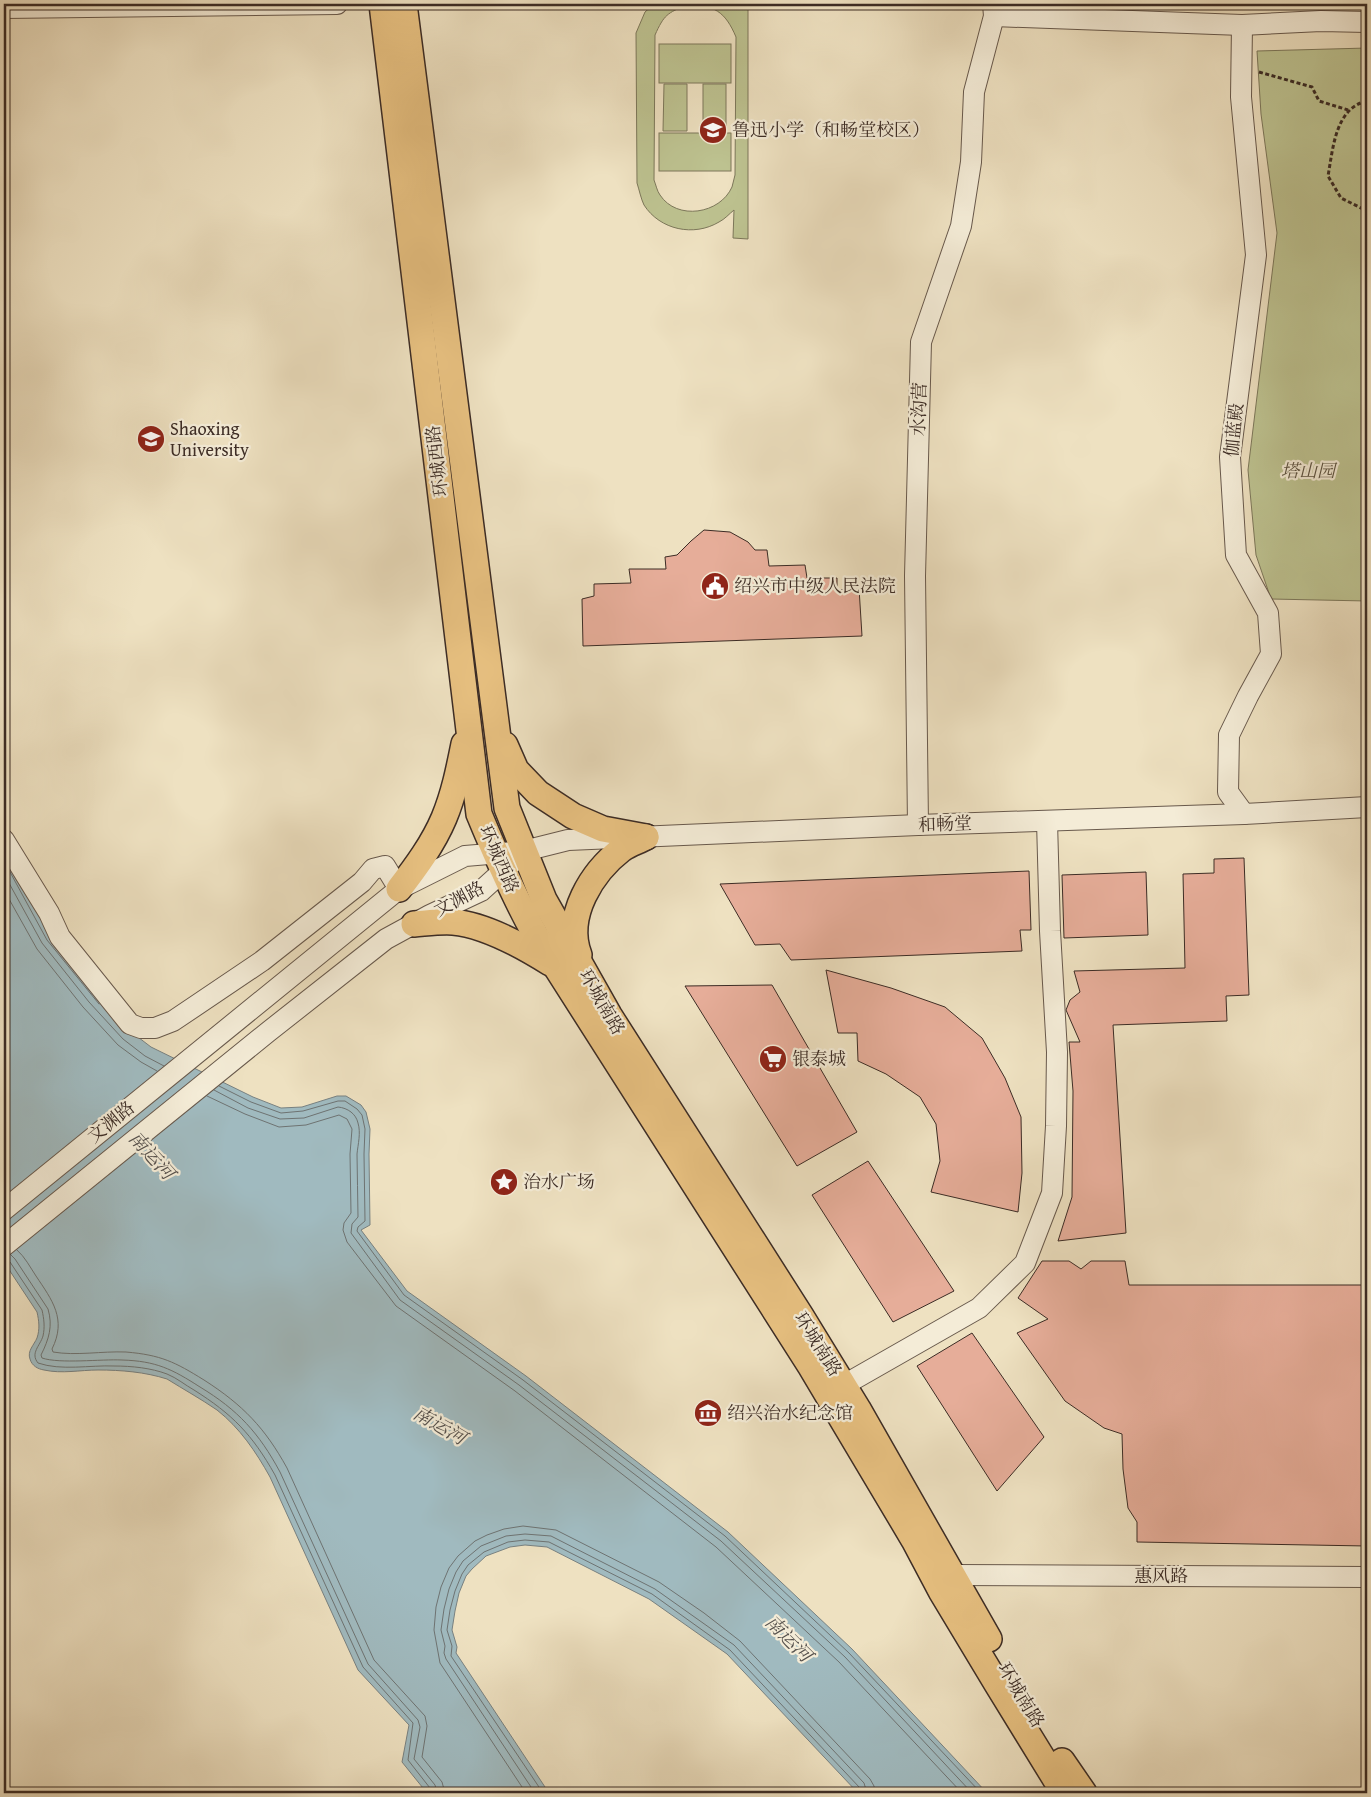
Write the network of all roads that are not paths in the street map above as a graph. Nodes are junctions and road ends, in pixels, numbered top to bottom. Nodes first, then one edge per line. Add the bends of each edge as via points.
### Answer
1 (337, 4) edge
2 (382, 4) edge
3 (404, 4) edge
4 (4, 8) edge
5 (994, 10) edge
6 (1367, 22) edge
7 (1242, 25) junction
8 (493, 704) junction
9 (466, 706) junction
10 (1367, 807) edge
11 (1244, 814) junction
12 (1047, 821) junction
13 (918, 825) junction
14 (646, 837) junction
15 (4, 840) edge
16 (524, 851) junction
17 (499, 862) junction
18 (400, 889) junction
19 (544, 900) joint
20 (522, 910) joint
21 (414, 924) junction
22 (555, 966) junction
23 (586, 975) junction
24 (4, 1210) edge
25 (4, 1246) edge
26 (836, 1390) junction
27 (954, 1575) junction
28 (1367, 1577) edge
29 (1064, 1793) edge
30 (1084, 1793) edge

1 - 4 street
2 - 9 main road, 环城西路
3 - 8 main road, 环城西路
5 - 7 street
5 - 13 street, 水沟营 via 974,92 971,162 961,226 921,342 915,576
6 - 7 street
7 - 11 street, 伽蓝殿 via 1241,97 1256,255 1230,457 1236,555 1268,614 1271,654 1230,735 1228,792
8 - 14 main road via 503,742 516,770 538,793 573,816 603,829
8 - 16 main road, 环城西路 via 507,808
9 - 17 main road, 环城西路 via 479,814
9 - 18 main road via 464,744 444,818
10 - 11 street, 和畅堂
11 - 12 street, 和畅堂
12 - 13 street, 和畅堂
12 - 26 street via 1057,1052 1052,1193 1025,1263 979,1308
13 - 14 street, 和畅堂
14 - 16 street, 和畅堂 via 568,840
14 - 23 main road via 623,848 598,872 580,900 575,944
15 - 18 street via 50,913 60,937 130,1024 141,1028 155,1028 173,1021 262,961 362,882 373,869 385,866
16 - 17 street, 文渊路
16 - 19 main road, 环城西路
17 - 18 street, 文渊路 via 465,856
17 - 20 main road, 环城西路
17 - 21 street, 文渊路 via 481,892
18 - 24 street, 文渊路
19 - 23 main road, 环城南路
20 - 22 main road, 环城南路
21 - 22 main road via 454,922 487,930 521,945
21 - 25 street, 文渊路 via 386,939
22 - 26 main road, 环城南路
23 - 26 main road, 环城南路 via 802,1316
26 - 27 main road, 环城南路
26 - 29 main road, 环城南路 via 971,1642
27 - 28 street, 惠风路
27 - 30 main road, 环城南路 via 1017,1690

